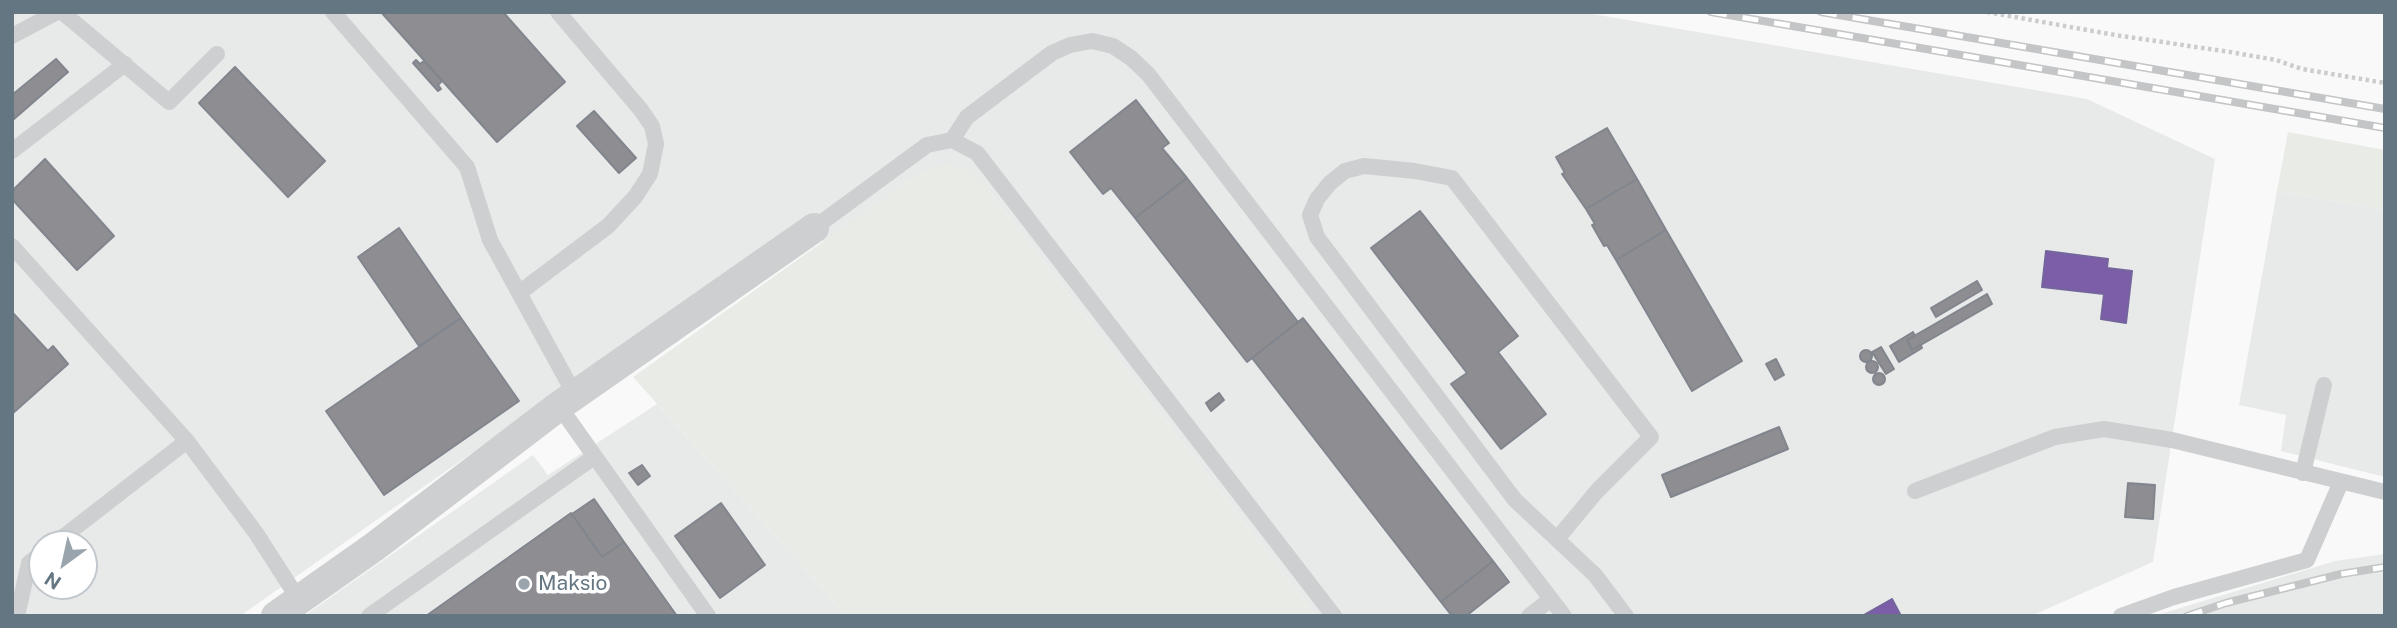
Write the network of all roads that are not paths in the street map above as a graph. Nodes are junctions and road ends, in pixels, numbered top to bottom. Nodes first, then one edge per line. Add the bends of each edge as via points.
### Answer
1 (57, 12) edge
2 (62, 12) edge
3 (333, 12) edge
4 (558, 12) edge
5 (12, 36) edge
6 (217, 54) dead end
7 (125, 64) junction
8 (952, 140) junction
9 (12, 150) edge
10 (814, 228) joint
11 (12, 246) edge
12 (519, 293) junction
13 (2324, 385) dead end
14 (567, 400) junction
15 (187, 441) junction
16 (594, 457) junction
17 (2303, 473) junction
18 (2341, 482) junction
19 (1915, 491) dead end
20 (2385, 492) edge
21 (72, 530) edge
22 (1558, 539) junction
23 (28, 568) edge
24 (1551, 599) junction
25 (288, 608) edge
26 (17, 616) edge
27 (369, 616) edge
28 (708, 616) edge
29 (1335, 616) edge
30 (1529, 616) edge
31 (1564, 616) edge
32 (1626, 616) edge
33 (2121, 616) edge

1 - 5 lane
2 - 7 lane
3 - 12 lane via 467,167 490,240
4 - 12 lane via 641,110 652,126 656,144 650,174 635,197 608,226
6 - 7 lane via 169,102
7 - 9 lane
8 - 10 lane via 927,145
8 - 24 lane via 967,117 1052,53 1093,41 1132,58
8 - 29 lane via 978,153
10 - 14 street
11 - 15 lane
12 - 14 lane
13 - 17 lane
14 - 16 lane
14 - 25 street
15 - 21 lane
15 - 25 lane via 256,533
16 - 27 lane
16 - 28 lane
17 - 18 lane
17 - 19 lane via 2172,440 2104,429 2055,437
18 - 20 lane
18 - 33 lane via 2308,560
22 - 22 lane via 1597,491 1651,438 1452,178 1364,166 1345,171 1317,199 1310,215 1317,237 1515,500
22 - 32 lane via 1595,575
23 - 26 lane
24 - 30 lane
24 - 31 lane

